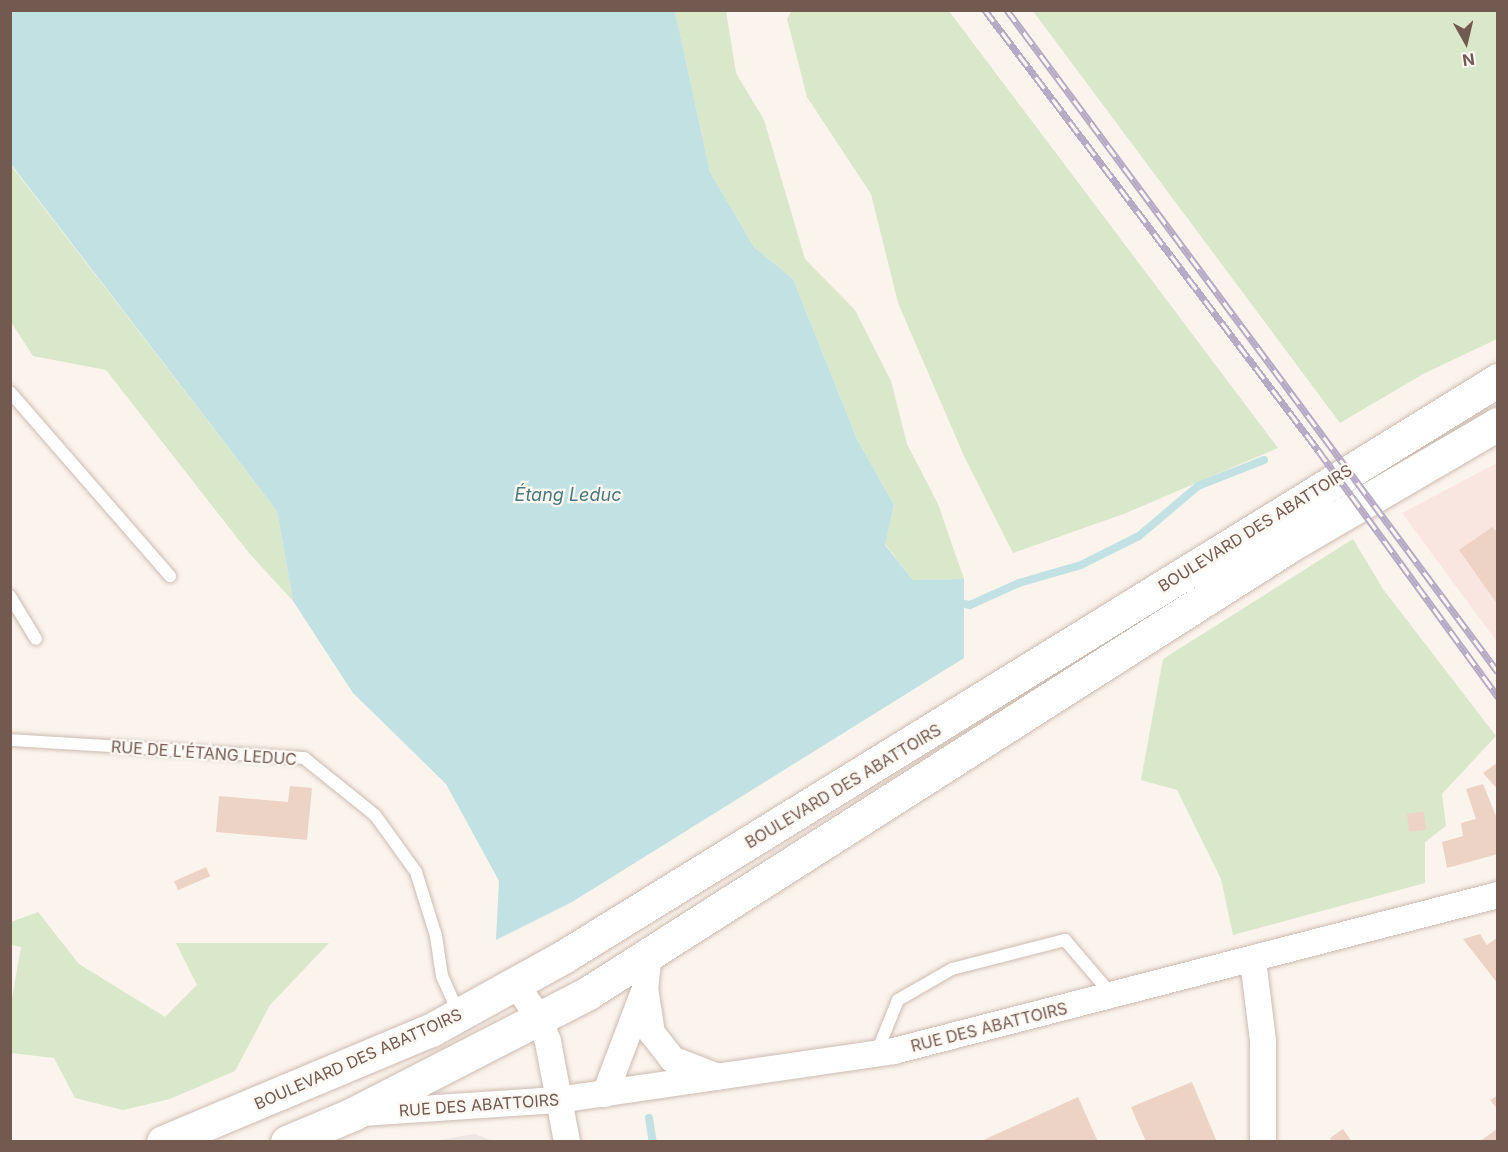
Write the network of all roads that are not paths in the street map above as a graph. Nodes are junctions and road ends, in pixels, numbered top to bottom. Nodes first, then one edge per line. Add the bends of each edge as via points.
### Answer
1 (1497, 380) edge
2 (10, 392) edge
3 (1497, 424) edge
4 (170, 576) dead end
5 (10, 596) edge
6 (36, 639) dead end
7 (10, 740) edge
8 (1497, 895) edge
9 (649, 952) junction
10 (1253, 961) junction
11 (515, 983) junction
12 (645, 988) junction
13 (1113, 996) junction
14 (459, 1014) junction
15 (538, 1018) junction
16 (875, 1054) junction
17 (721, 1078) junction
18 (605, 1094) junction
19 (558, 1101) junction
20 (353, 1113) junction
21 (163, 1142) edge
22 (287, 1142) edge
23 (567, 1142) edge
24 (1263, 1142) edge

1 - 11 street, BOULEVARD DES ABATTOIRS via 914,743
2 - 4 lane
3 - 9 street, BOULEVARD DES ABATTOIRS via 1289,546
5 - 6 lane
7 - 14 lane, RUE DE L'ÉTANG LEDUC via 304,758 375,815 416,872 436,936 442,976
8 - 10 street, RUE DES ABATTOIRS
9 - 12 street
9 - 15 street, BOULEVARD DES ABATTOIRS via 588,993
10 - 13 street, RUE DES ABATTOIRS
10 - 24 street via 1263,1040
11 - 14 street, BOULEVARD DES ABATTOIRS
11 - 15 street
12 - 17 street via 652,1033 660,1046 672,1059
12 - 18 street
13 - 16 street, RUE DES ABATTOIRS
13 - 16 lane via 1065,939 952,969 898,1000
14 - 21 street, BOULEVARD DES ABATTOIRS
15 - 19 street via 554,1062
15 - 20 street, BOULEVARD DES ABATTOIRS
16 - 17 street, RUE DES ABATTOIRS
17 - 18 street, RUE DES ABATTOIRS
18 - 19 street, RUE DES ABATTOIRS
19 - 20 street, RUE DES ABATTOIRS
19 - 23 street
20 - 22 street, BOULEVARD DES ABATTOIRS

